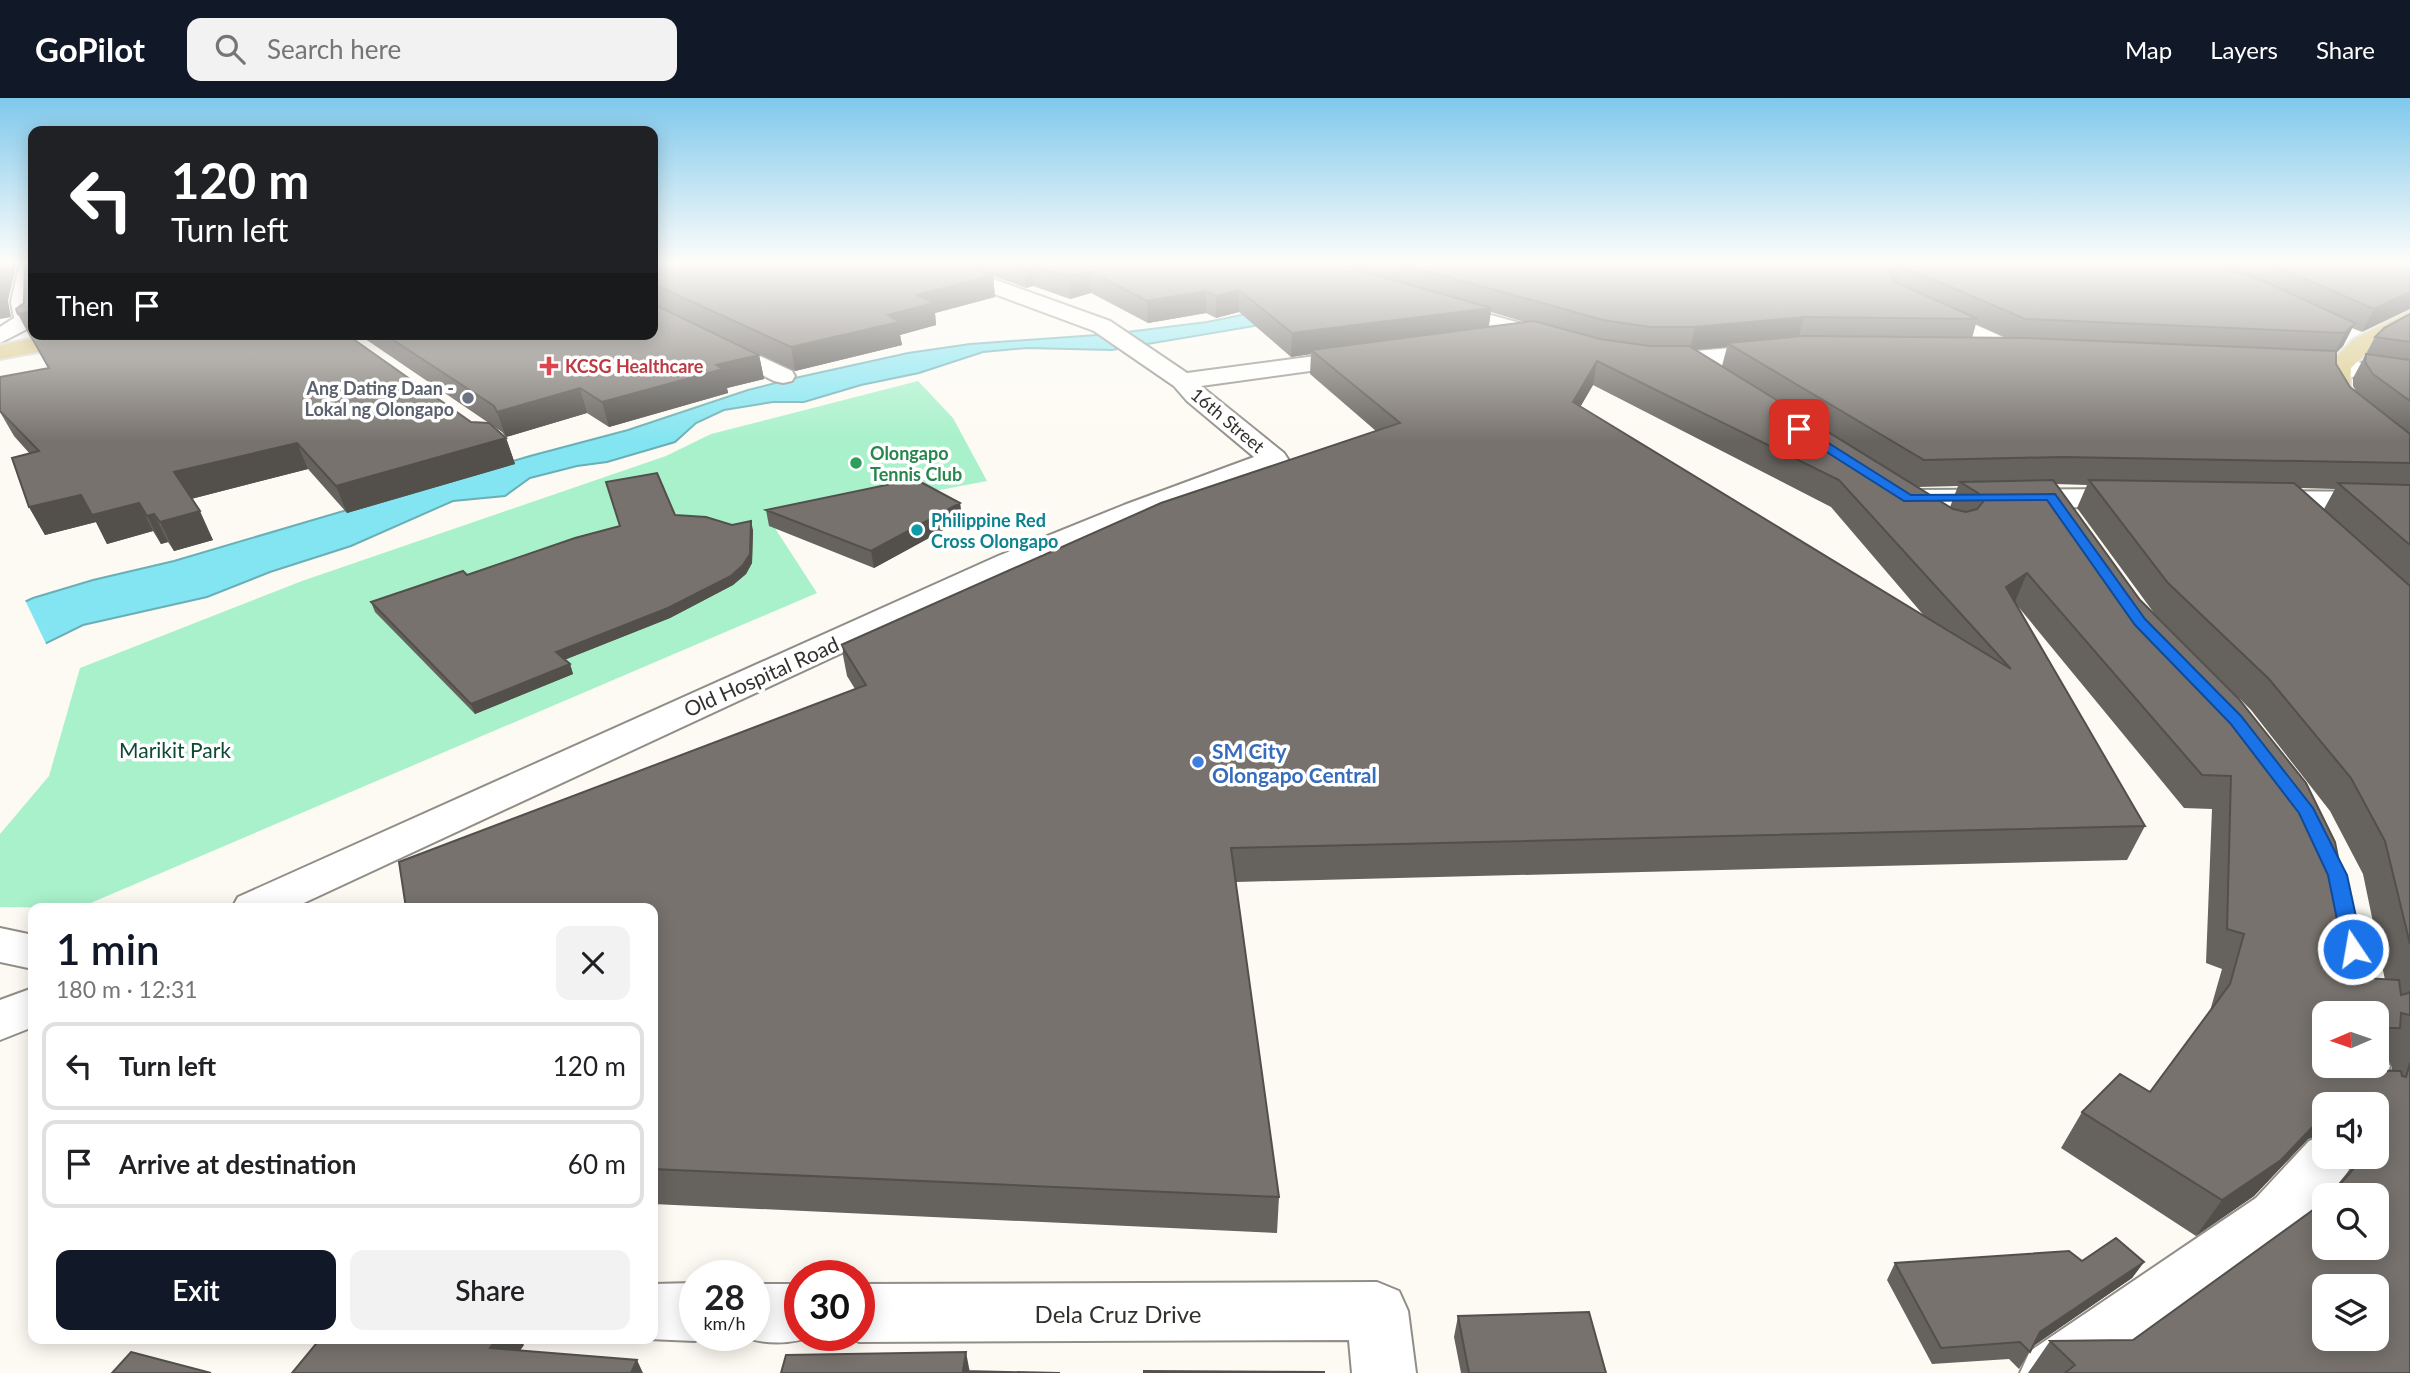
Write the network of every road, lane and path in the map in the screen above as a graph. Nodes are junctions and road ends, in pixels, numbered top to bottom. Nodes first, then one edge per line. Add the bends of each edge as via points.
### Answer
1 (25, 322) edge
2 (671, 322) edge
3 (1090, 322) edge
4 (1492, 322) edge
5 (1952, 322) edge
6 (2400, 322) edge
7 (1536, 334) junction
8 (0, 336) edge
9 (63, 340) edge
10 (1483, 343) edge
11 (1572, 345) edge
12 (1798, 350) edge
13 (0, 352) edge
14 (1966, 352) edge
15 (2017, 352) junction
16 (2045, 353) edge
17 (1388, 354) edge
18 (1632, 358) edge
19 (1690, 360) junction
20 (2278, 362) edge
21 (2339, 366) junction
22 (783, 376) edge
23 (2410, 378) edge
24 (1183, 381) junction
25 (1725, 382) edge
26 (2410, 456) edge
27 (1274, 459) joint
28 (2051, 496) junction
29 (2157, 498) edge
30 (2238, 500) edge
31 (2291, 501) junction
32 (2410, 501) edge
33 (1943, 522) edge
34 (2321, 528) edge
35 (2080, 538) edge
36 (265, 903) edge
37 (0, 945) edge
38 (28, 950) edge
39 (28, 1008) edge
40 (0, 1021) edge
41 (2317, 1169) edge
42 (658, 1312) edge
43 (679, 1312) edge
44 (875, 1313) edge
45 (1384, 1373) edge
46 (2052, 1373) edge

1 - 8 street
2 - 22 street
3 - 24 street, 16th Street
4 - 7 street
5 - 15 street
6 - 21 main road via 2351,339
7 - 10 street
7 - 11 street
9 - 13 main road
12 - 19 street
14 - 15 street
15 - 16 street
17 - 24 street
18 - 19 street
19 - 25 street
20 - 21 street
21 - 23 street
21 - 26 main road via 2339,387 2348,405
24 - 27 street, 16th Street
27 - 36 street, Old Hospital Road via 1009,563
28 - 29 street
28 - 33 street via 1897,491
28 - 35 street
30 - 31 street
31 - 32 street
31 - 34 street
37 - 38 street
39 - 40 street
41 - 46 street via 2276,1216
42 - 43 street
44 - 45 street, Dela Cruz Drive via 1377,1311

